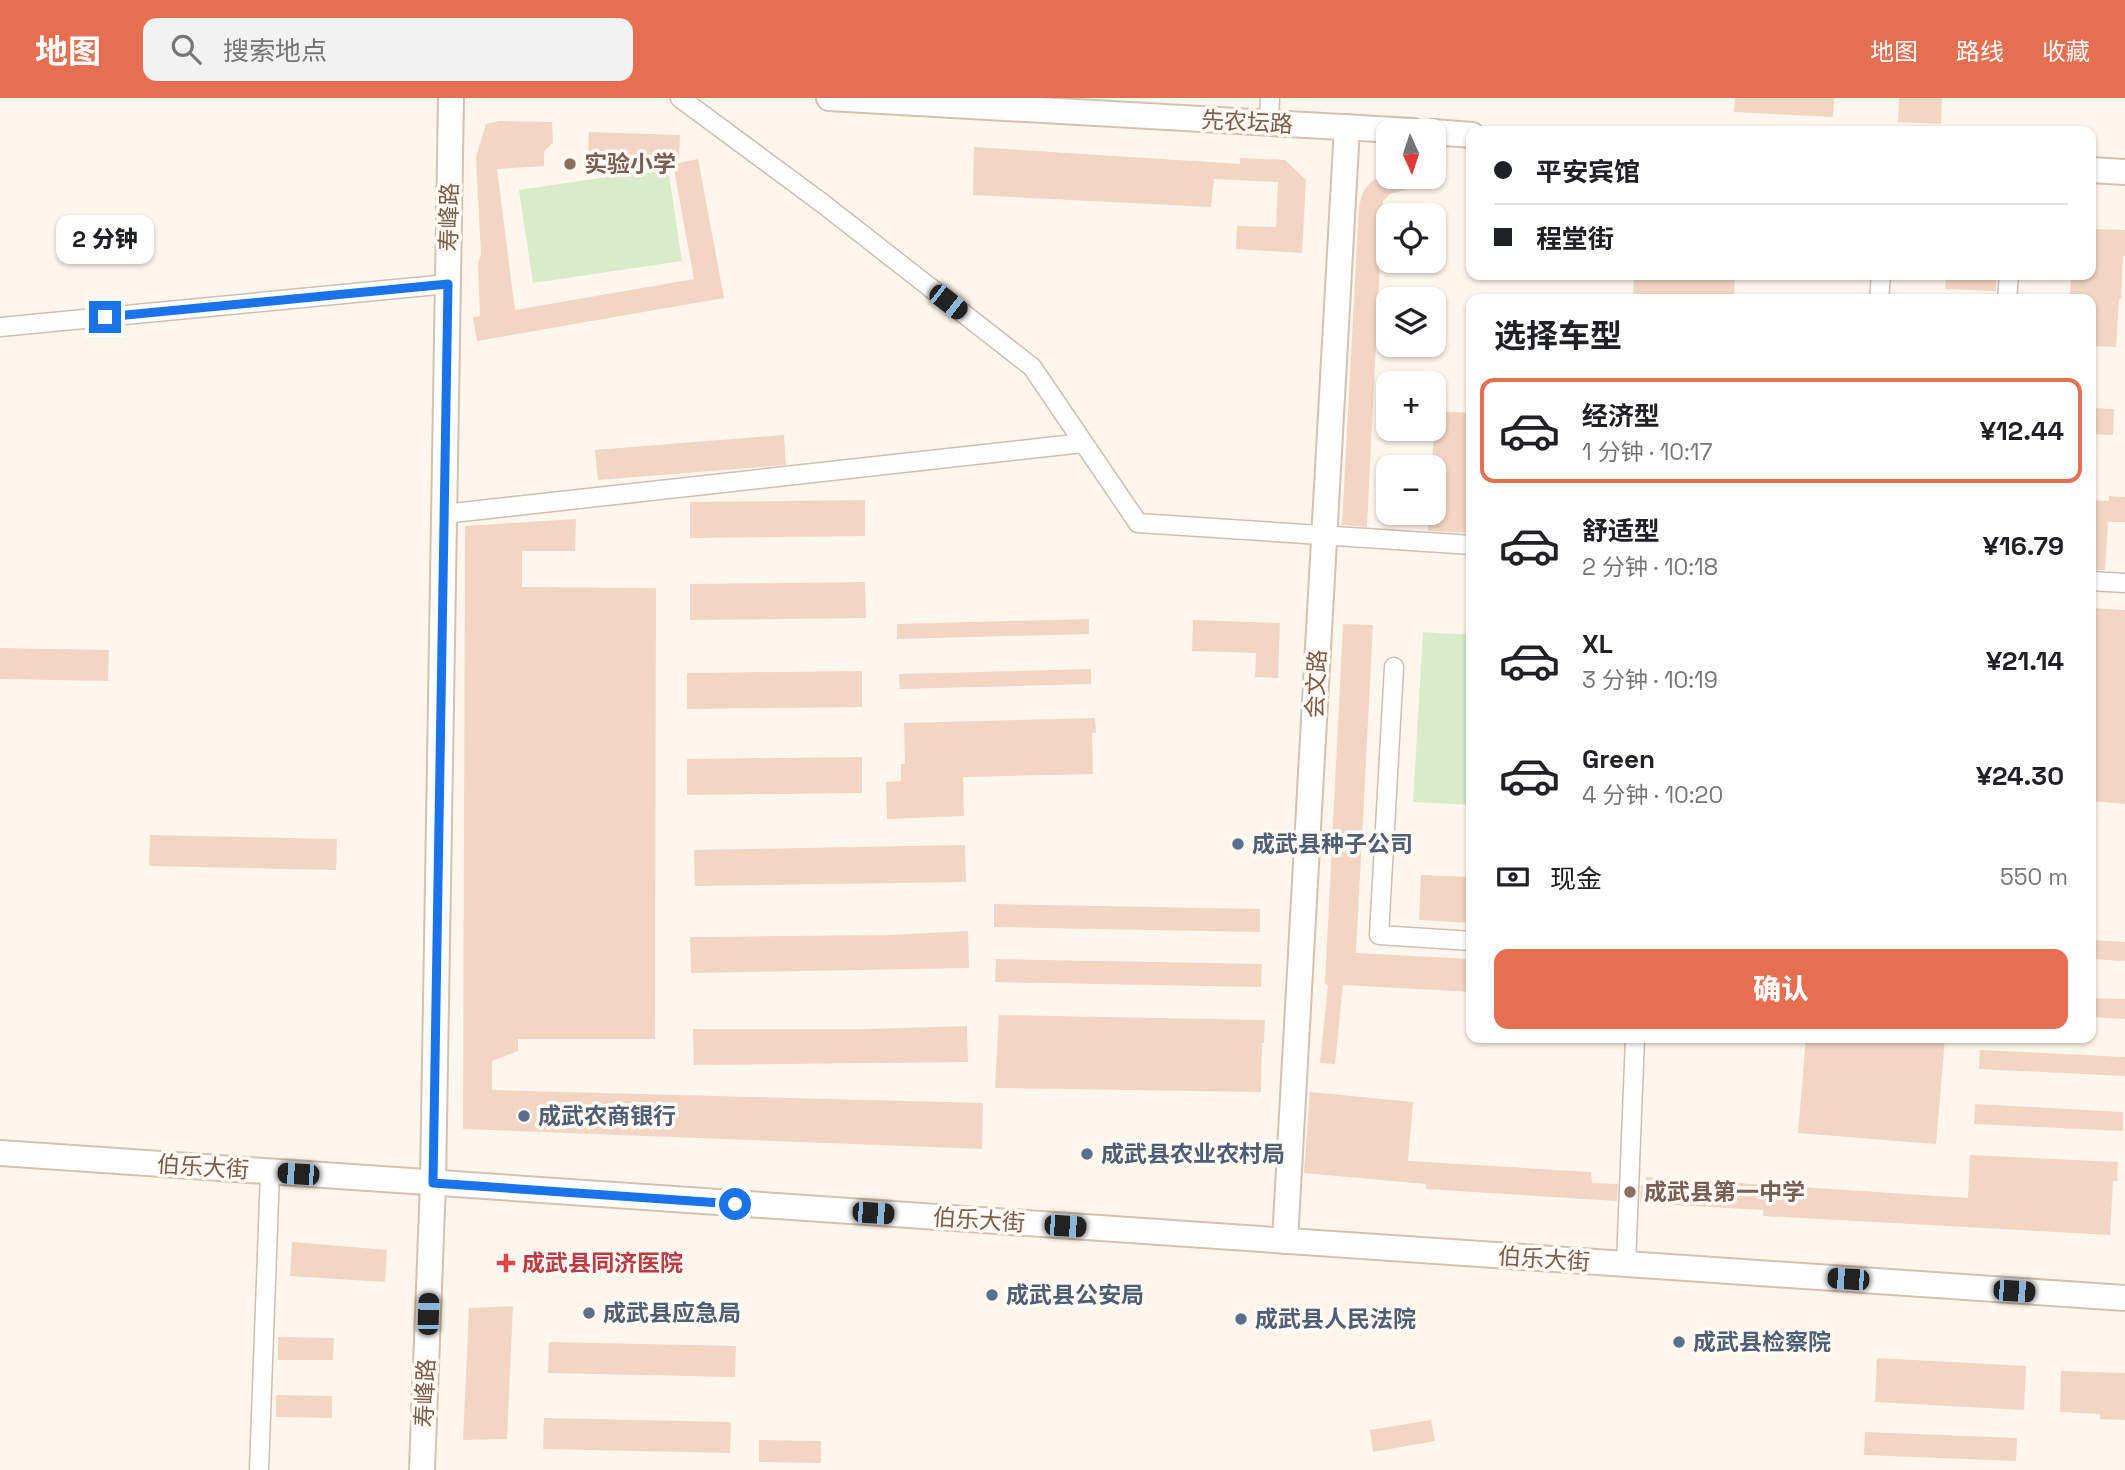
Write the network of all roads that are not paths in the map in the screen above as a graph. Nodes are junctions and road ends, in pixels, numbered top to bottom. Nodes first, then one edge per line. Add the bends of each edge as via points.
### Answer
1 (451, 98) edge
2 (680, 98) edge
3 (829, 98) edge
4 (1270, 98) edge
5 (954, 102) edge
6 (1060, 104) edge
7 (1162, 107) edge
8 (1269, 123) junction
9 (1347, 127) junction
10 (1376, 129) edge
11 (1446, 133) edge
12 (1466, 135) edge
13 (2096, 170) edge
14 (2125, 172) edge
15 (448, 284) junction
16 (0, 327) edge
17 (1083, 443) junction
18 (444, 514) junction
19 (1324, 536) junction
20 (1466, 545) edge
21 (2096, 581) edge
22 (2125, 583) edge
23 (1394, 667) dead end
24 (1466, 940) edge
25 (1635, 1043) edge
26 (0, 1153) edge
27 (271, 1172) junction
28 (433, 1183) junction
29 (1285, 1241) junction
30 (1626, 1264) junction
31 (2125, 1298) edge
32 (258, 1470) edge
33 (422, 1470) edge

1 - 15 street, 寿峰路
2 - 17 street via 1032,367
3 - 5 street, 先农坛路
4 - 8 street
5 - 6 street, 先农坛路
6 - 7 street, 先农坛路
7 - 8 street, 先农坛路
8 - 9 street, 先农坛路
9 - 10 street, 先农坛路
9 - 19 street, 会文路
11 - 12 street
13 - 14 street
15 - 16 street
15 - 18 street, 寿峰路
17 - 18 street
17 - 19 street via 1138,523
18 - 28 street, 寿峰路
19 - 20 street
19 - 29 street, 会文路
21 - 22 street
23 - 24 street via 1379,935
25 - 30 street
26 - 27 street, 伯乐大街
27 - 28 street, 伯乐大街
27 - 32 street
28 - 29 street, 伯乐大街
28 - 33 street, 寿峰路
29 - 30 street, 伯乐大街
30 - 31 street, 伯乐大街

